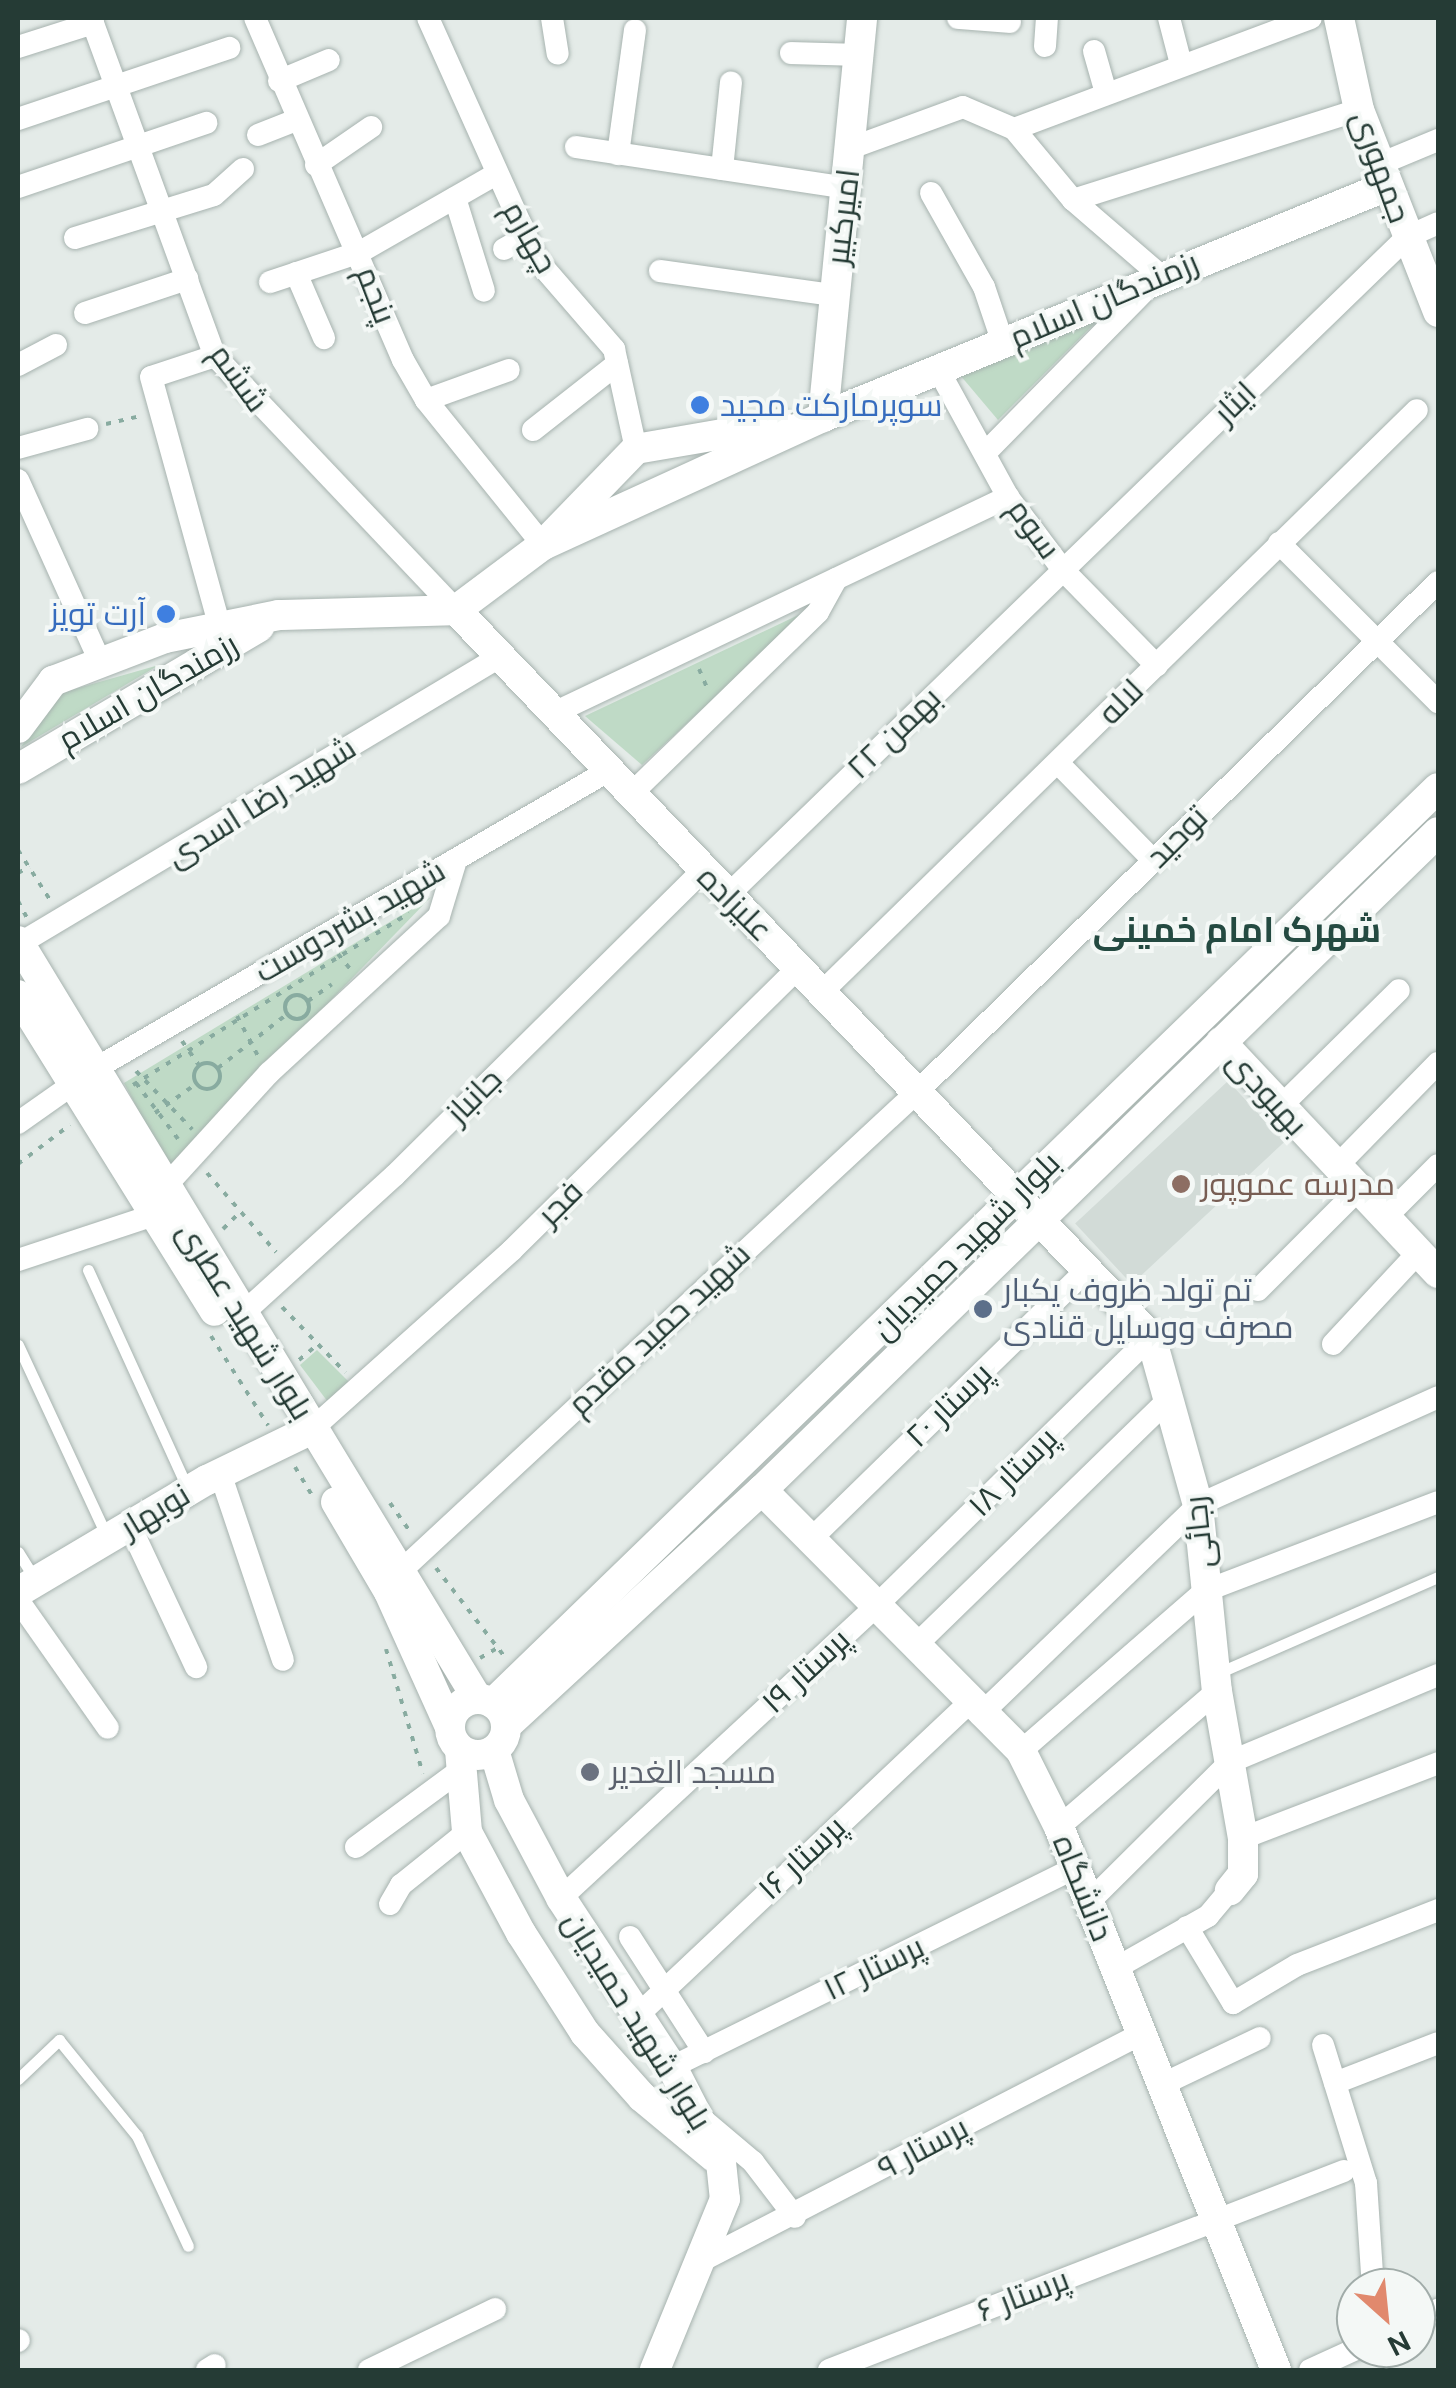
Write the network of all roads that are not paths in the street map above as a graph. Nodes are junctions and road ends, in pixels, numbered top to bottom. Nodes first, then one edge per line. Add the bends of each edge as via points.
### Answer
1 (255, 18) edge
2 (428, 18) edge
3 (552, 18) edge
4 (862, 18) edge
5 (958, 18) edge
6 (1046, 18) edge
7 (1169, 18) edge
8 (1312, 18) edge
9 (1338, 18) edge
10 (97, 19) edge
11 (1010, 22) dead end
12 (635, 30) dead end
13 (1044, 46) dead end
14 (18, 47) edge
15 (228, 48) dead end
16 (1094, 51) dead end
17 (791, 53) dead end
18 (558, 54) dead end
19 (858, 56) junction
20 (330, 60) dead end
21 (1181, 64) junction
22 (279, 81) junction
23 (731, 82) dead end
24 (116, 86) junction
25 (1106, 93) junction
26 (1359, 110) junction
27 (18, 118) edge
28 (296, 120) junction
29 (206, 123) dead end
30 (371, 127) dead end
31 (1014, 129) junction
32 (258, 135) dead end
33 (1438, 140) edge
34 (138, 145) junction
35 (576, 148) dead end
36 (851, 148) junction
37 (618, 154) junction
38 (316, 165) junction
39 (243, 169) dead end
40 (722, 169) junction
41 (496, 174) junction
42 (1384, 175) junction
43 (18, 187) edge
44 (846, 188) junction
45 (931, 192) dead end
46 (455, 198) junction
47 (1073, 200) junction
48 (162, 210) junction
49 (1438, 223) edge
50 (1407, 236) junction
51 (526, 237) junction
52 (75, 238) dead end
53 (504, 249) dead end
54 (360, 252) junction
55 (660, 271) dead end
56 (296, 274) junction
57 (1160, 275) junction
58 (187, 279) junction
59 (270, 282) dead end
60 (484, 291) dead end
61 (833, 295) junction
62 (1438, 312) edge
63 (84, 313) dead end
64 (324, 338) dead end
65 (1003, 343) junction
66 (56, 345) dead end
67 (215, 356) junction
68 (617, 364) junction
69 (18, 365) edge
70 (508, 370) dead end
71 (939, 371) junction
72 (426, 400) junction
73 (1417, 410) dead end
74 (822, 417) junction
75 (87, 429) road end
76 (533, 430) dead end
77 (18, 448) edge
78 (636, 449) junction
79 (987, 451) junction
80 (18, 480) edge
81 (1008, 496) junction
82 (1279, 543) junction
83 (543, 545) junction
84 (1063, 570) junction
85 (836, 579) junction
86 (1438, 582) edge
87 (456, 610) junction
88 (278, 615) junction
89 (220, 627) junction
90 (1378, 638) junction
91 (501, 656) junction
92 (100, 662) junction
93 (1157, 666) junction
94 (1438, 702) edge
95 (556, 712) junction
96 (18, 728) edge
97 (1058, 763) junction
98 (18, 769) edge
99 (608, 772) junction
100 (1438, 788) edge
101 (630, 795) junction
102 (1438, 832) edge
103 (1383, 842) junction
104 (456, 860) junction
105 (1154, 862) junction
106 (1406, 864) junction
107 (702, 870) junction
108 (726, 896) junction
109 (18, 942) edge
110 (798, 966) junction
111 (1399, 990) dead end
112 (822, 992) junction
113 (18, 995) edge
114 (1199, 1018) junction
115 (1222, 1042) junction
116 (1438, 1063) edge
117 (74, 1083) junction
118 (916, 1093) junction
119 (1281, 1106) junction
120 (18, 1124) edge
121 (1438, 1165) edge
122 (1334, 1168) junction
123 (1357, 1191) junction
124 (1015, 1196) junction
125 (159, 1202) junction
126 (1037, 1219) junction
127 (1384, 1219) junction
128 (18, 1260) edge
129 (1432, 1265) edge
130 (88, 1270) dead end
131 (1087, 1270) junction
132 (1258, 1290) dead end
133 (241, 1315) junction
134 (1150, 1336) junction
135 (1333, 1344) dead end
136 (18, 1346) edge
137 (836, 1396) junction
138 (1438, 1397) edge
139 (1170, 1398) junction
140 (296, 1438) junction
141 (220, 1474) junction
142 (762, 1490) junction
143 (189, 1491) junction
144 (1438, 1502) edge
145 (1198, 1505) junction
146 (119, 1532) junction
147 (810, 1540) junction
148 (18, 1552) edge
149 (403, 1569) junction
150 (1438, 1578) edge
151 (24, 1591) edge
152 (1206, 1591) junction
153 (875, 1607) junction
154 (914, 1648) junction
155 (283, 1660) dead end
156 (196, 1667) dead end
157 (1438, 1675) edge
158 (1216, 1683) junction
159 (974, 1709) junction
160 (493, 1719) junction
161 (108, 1728) dead end
162 (456, 1749) junction
163 (1021, 1751) junction
164 (1230, 1762) junction
165 (1438, 1763) edge
166 (1059, 1827) junction
167 (468, 1832) junction
168 (1243, 1838) junction
169 (356, 1848) dead end
170 (1075, 1868) junction
171 (1230, 1890) joint
172 (561, 1898) junction
173 (1089, 1902) junction
174 (390, 1904) dead end
175 (1438, 1910) edge
176 (1188, 1928) junction
177 (630, 1937) dead end
178 (1116, 1968) junction
179 (662, 1987) junction
180 (638, 2015) junction
181 (1142, 2033) junction
182 (1260, 2038) dead end
183 (1438, 2043) edge
184 (1323, 2045) dead end
185 (704, 2052) junction
186 (672, 2067) junction
187 (18, 2079) edge
188 (1334, 2083) junction
189 (1162, 2084) junction
190 (702, 2119) junction
191 (720, 2162) junction
192 (1344, 2171) dead end
193 (795, 2217) junction
194 (1218, 2220) junction
195 (188, 2246) dead end
196 (703, 2260) junction
197 (1372, 2268) edge
198 (494, 2309) dead end
199 (1336, 2358) edge
200 (376, 2369) edge
201 (655, 2370) edge
202 (829, 2370) edge
203 (1276, 2370) edge
204 (1310, 2370) edge

1 - 22 street, پنجم
2 - 41 street, چهارم
3 - 18 street
4 - 19 street, امیرکبیر
5 - 11 street
6 - 13 street
7 - 21 street
8 - 21 street
9 - 26 street, جمهوری
10 - 14 street
10 - 24 street, ششم
12 - 37 street
15 - 24 street
16 - 25 street
17 - 19 street
19 - 36 street, امیرکبیر
20 - 22 street
21 - 25 street
22 - 28 street, پنجم
23 - 40 street
24 - 27 street
24 - 34 street, ششم
25 - 31 street
26 - 42 street, جمهوری
26 - 47 street
28 - 32 street
28 - 38 street, پنجم
29 - 34 street
30 - 38 street
31 - 36 street via 963,107
31 - 47 street
33 - 42 street
34 - 43 street
34 - 48 street, ششم
35 - 37 street
36 - 44 street, امیرکبیر
37 - 40 street
38 - 54 street, پنجم
39 - 48 street via 214,195
40 - 44 street
41 - 46 street
41 - 51 street, چهارم
42 - 50 street, جمهوری
42 - 57 street, رزمندگان اسلام
44 - 61 street, امیرکبیر
45 - 65 street via 984,286
46 - 54 street
46 - 60 street
47 - 57 street
48 - 52 street
48 - 58 street, ششم
49 - 50 street
50 - 62 street, جمهوری
50 - 84 street, ایثار
51 - 53 street
51 - 68 street, چهارم via 537,260 614,349
54 - 56 street
54 - 72 street, پنجم via 402,360
55 - 61 street
56 - 59 street
56 - 64 street
57 - 65 street, رزمندگان اسلام
57 - 79 street
58 - 63 street
58 - 67 street, ششم
61 - 74 street, امیرکبیر
65 - 71 street, رزمندگان اسلام
66 - 69 street
67 - 87 street, ششم
67 - 89 street via 151,377
68 - 76 street
68 - 78 street, چهارم
70 - 72 street
71 - 74 street, رزمندگان اسلام
71 - 79 street, سوم
72 - 83 street, پنجم
73 - 82 street, لاله
74 - 78 street, رزمندگان اسلام
74 - 83 street, رزمندگان اسلام
75 - 77 street
78 - 83 street, رزمندگان اسلام
79 - 81 street, سوم
80 - 92 street
81 - 84 street, سوم
81 - 85 street
82 - 90 street
82 - 93 street, لاله
83 - 87 street, رزمندگان اسلام
84 - 93 street, سوم
84 - 108 street, ۲۲ بهمن
85 - 95 street
85 - 101 street via 818,612
86 - 90 street, توحید
87 - 88 street, رزمندگان اسلام
87 - 91 street, علیزاده
88 - 89 street, رزمندگان اسلام
88 - 98 street, رزمندگان اسلام
89 - 92 street, رزمندگان اسلام
90 - 94 street
90 - 105 street, توحید
91 - 95 street, علیزاده
91 - 109 street, شهید رضا اسدی
92 - 96 street, رزمندگان اسلام via 53,680
93 - 97 street, لاله
95 - 99 street, علیزاده
97 - 105 street
97 - 112 street, لاله
99 - 101 street, علیزاده
99 - 104 street, شهید بشردوست
100 - 103 street, بلوار شهید حمیدیان
101 - 107 street, علیزاده
102 - 106 street, بلوار شهید حمیدیان
103 - 106 street
103 - 114 street, بلوار شهید حمیدیان
104 - 117 street, شهید بشردوست
104 - 125 street via 439,916 269,1073
105 - 118 street, توحید
106 - 115 street, بلوار شهید حمیدیان
107 - 108 street, علیزاده
107 - 133 street, جانباز
108 - 110 street, علیزاده
109 - 117 street, بلوار شهید عطری
110 - 112 street, علیزاده
110 - 140 street, فجر via 512,1250
111 - 119 street
112 - 118 street, علیزاده
113 - 117 street, بلوار شهید عطری
114 - 115 street, بهبودی
114 - 124 street, بلوار شهید حمیدیان
115 - 119 street, بهبودی
115 - 126 street, بلوار شهید حمیدیان
116 - 122 street
117 - 120 street
117 - 125 street, بلوار شهید عطری
117 - 125 street, بلوار شهید عطری via 130,1132
118 - 124 street, علیزاده
118 - 149 street, شهید حمید مقدم
119 - 122 street, بهبودی
121 - 127 street
122 - 123 street, بهبودی
123 - 127 street, بهبودی
123 - 132 street
124 - 126 street, علیزاده
124 - 137 street, بلوار شهید حمیدیان
125 - 128 street
125 - 133 street, بلوار شهید عطری
125 - 140 street, بلوار شهید عطری
126 - 131 street, رجائی
126 - 137 street, بلوار شهید حمیدیان
127 - 129 street, بهبودی
129 - 135 street
130 - 143 lane
131 - 134 street, رجائی
131 - 147 street, پرستار ۲۰
133 - 140 street, بلوار شهید عطری
134 - 139 street, رجائی
134 - 153 street, پرستار ۱۸
136 - 146 lane
137 - 142 street, بلوار شهید حمیدیان
137 - 160 street, بلوار شهید حمیدیان
138 - 145 street, پرستار ۱۶
139 - 145 street, رجائی
139 - 154 street
140 - 141 street, نوبهار
140 - 149 street, بلوار شهید عطری
140 - 162 street, بلوار شهید عطری via 390,1592
141 - 143 street, نوبهار
141 - 155 street
142 - 147 street, دانشگاه
142 - 160 street, بلوار شهید حمیدیان
143 - 146 street, نوبهار
144 - 152 street
145 - 152 street, رجائی
145 - 159 street, پرستار ۱۶
146 - 151 street, نوبهار
146 - 156 street
147 - 153 street, دانشگاه
148 - 151 lane
149 - 160 street, بلوار شهید عطری
150 - 158 lane
151 - 161 street
152 - 158 street, رجائی
152 - 163 street
153 - 154 street, دانشگاه
153 - 172 street, پرستار ۱۹
154 - 159 street, دانشگاه
157 - 164 street
158 - 164 street, رجائی
158 - 166 street
159 - 163 street, دانشگاه
159 - 179 street, پرستار ۱۶
160 - 162 street via 478,1755
160 - 162 street via 460,1705
160 - 172 street, بلوار شهید حمیدیان via 509,1800
162 - 167 street, بلوار شهید حمیدیان
162 - 169 street
163 - 166 street, دانشگاه
164 - 168 street, رجائی
164 - 173 street
165 - 168 street
166 - 170 street, دانشگاه
167 - 174 street via 401,1885
167 - 191 street, بلوار شهید حمیدیان via 586,2033 642,2098
168 - 171 street, رجائی via 1244,1874
170 - 173 street, دانشگاه
170 - 185 street, پرستار ۱۲
171 - 176 street
172 - 180 street, بلوار شهید حمیدیان
173 - 178 street, دانشگاه
175 - 176 street via 1297,1964 1233,2002
176 - 178 street
177 - 179 street
178 - 181 street, دانشگاه
179 - 180 street, پرستار ۱۶
179 - 185 street
180 - 186 street, بلوار شهید حمیدیان
181 - 189 street, دانشگاه
181 - 193 street, پرستار ۹
182 - 189 street
183 - 188 street
184 - 188 street
185 - 186 street, پرستار ۱۲
186 - 190 street, بلوار شهید حمیدیان
187 - 195 lane via 59,2040 137,2136
188 - 197 street via 1366,2183
189 - 194 street, دانشگاه
190 - 191 street, بلوار شهید حمیدیان
190 - 193 street via 746,2154
191 - 196 street via 724,2198
192 - 194 street, پرستار ۶
193 - 196 street, پرستار ۹
194 - 202 street, پرستار ۶
194 - 203 street, دانشگاه
196 - 201 street
198 - 200 street
199 - 204 street

